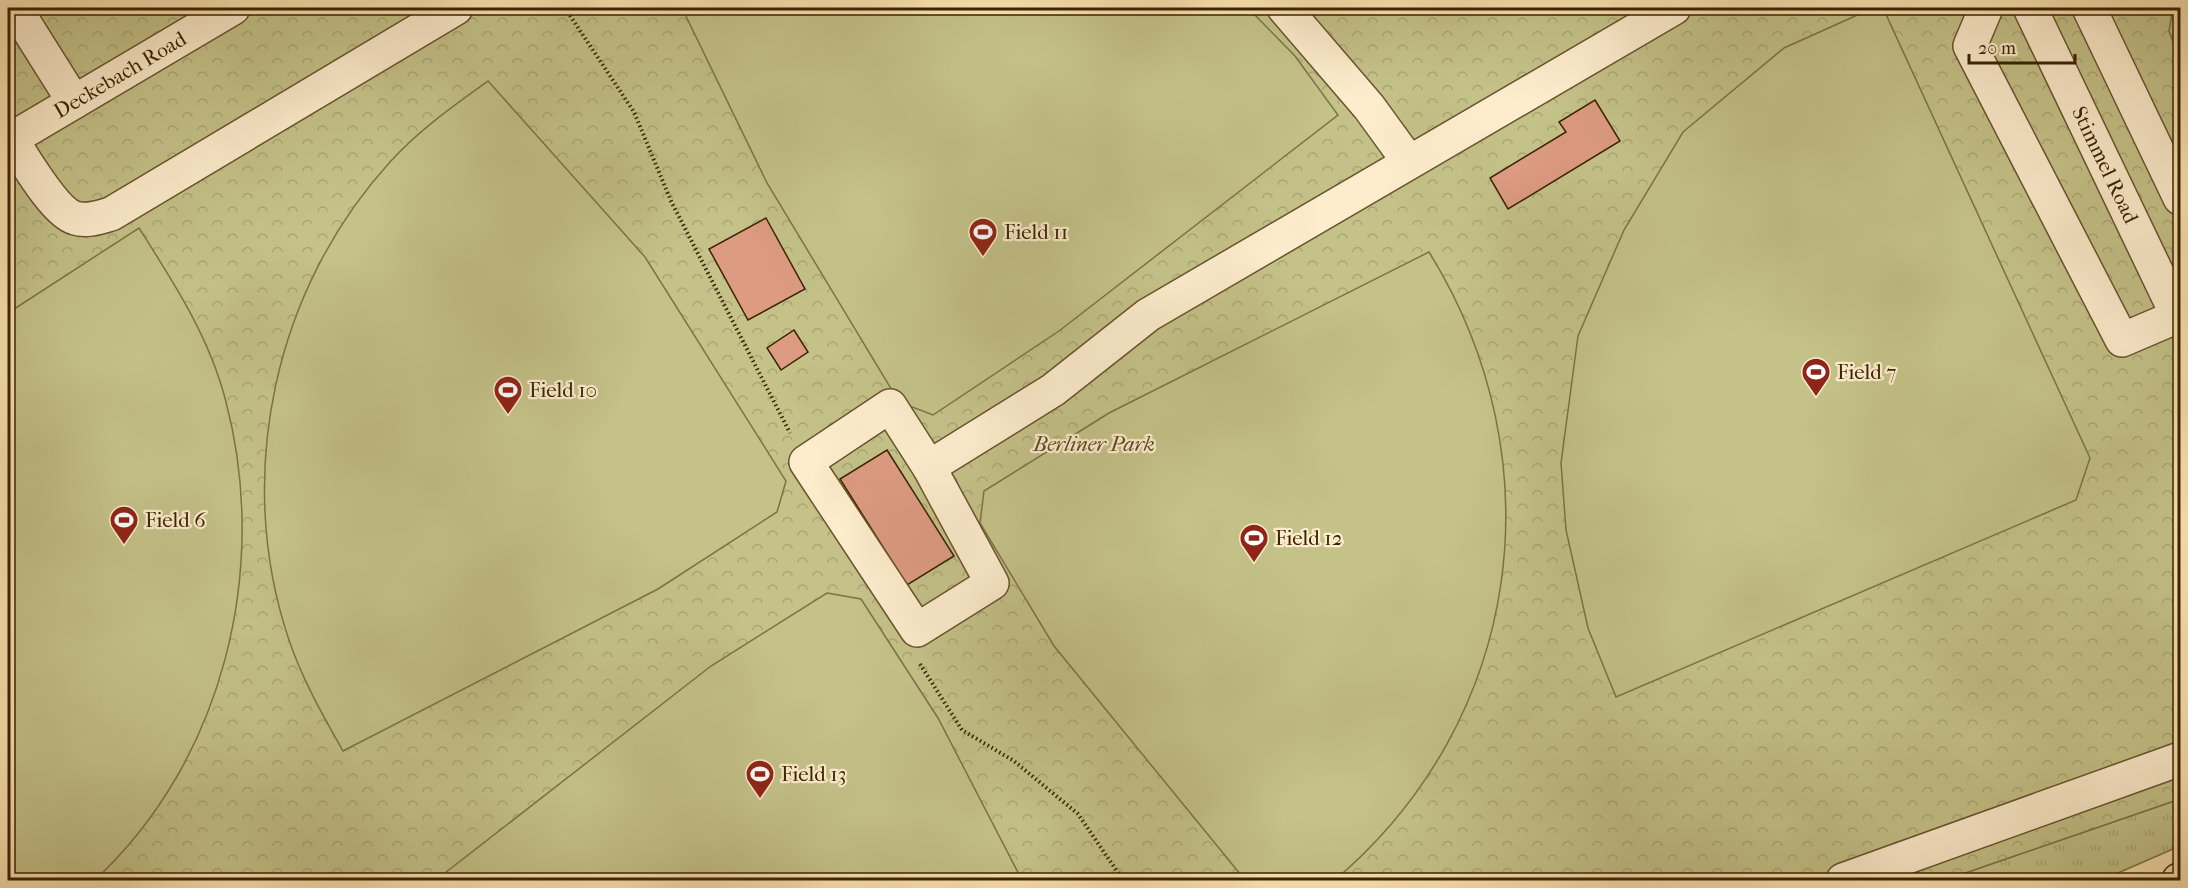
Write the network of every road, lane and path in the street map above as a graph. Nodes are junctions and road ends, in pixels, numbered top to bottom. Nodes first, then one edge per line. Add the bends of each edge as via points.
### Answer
1 (15, 8) edge
2 (233, 8) edge
3 (456, 8) edge
4 (565, 8) edge
5 (1284, 8) edge
6 (1674, 8) edge
7 (1986, 8) edge
8 (2030, 8) edge
9 (2089, 8) edge
10 (74, 102) junction
11 (9, 140) edge
12 (1409, 162) junction
13 (2181, 198) edge
14 (2180, 316) edge
15 (806, 462) junction
16 (929, 467) junction
17 (917, 630) junction
18 (2181, 759) edge
19 (1123, 880) edge
20 (1843, 880) edge

1 - 10 street
2 - 10 street, Deckebach Road
3 - 11 street via 111,214 94,219 74,218 58,206
4 - 15 path via 634,112 671,201
5 - 12 street via 1370,107
6 - 12 street
7 - 14 street via 1970,46 2122,340
8 - 14 street, Stimmel Road
9 - 13 street
10 - 11 street, Deckebach Road
12 - 16 street via 1148,315 1053,390
15 - 16 street via 890,406
15 - 17 street
16 - 17 street via 992,583
17 - 19 path via 920,665 962,730 1014,761 1078,814
18 - 20 street

